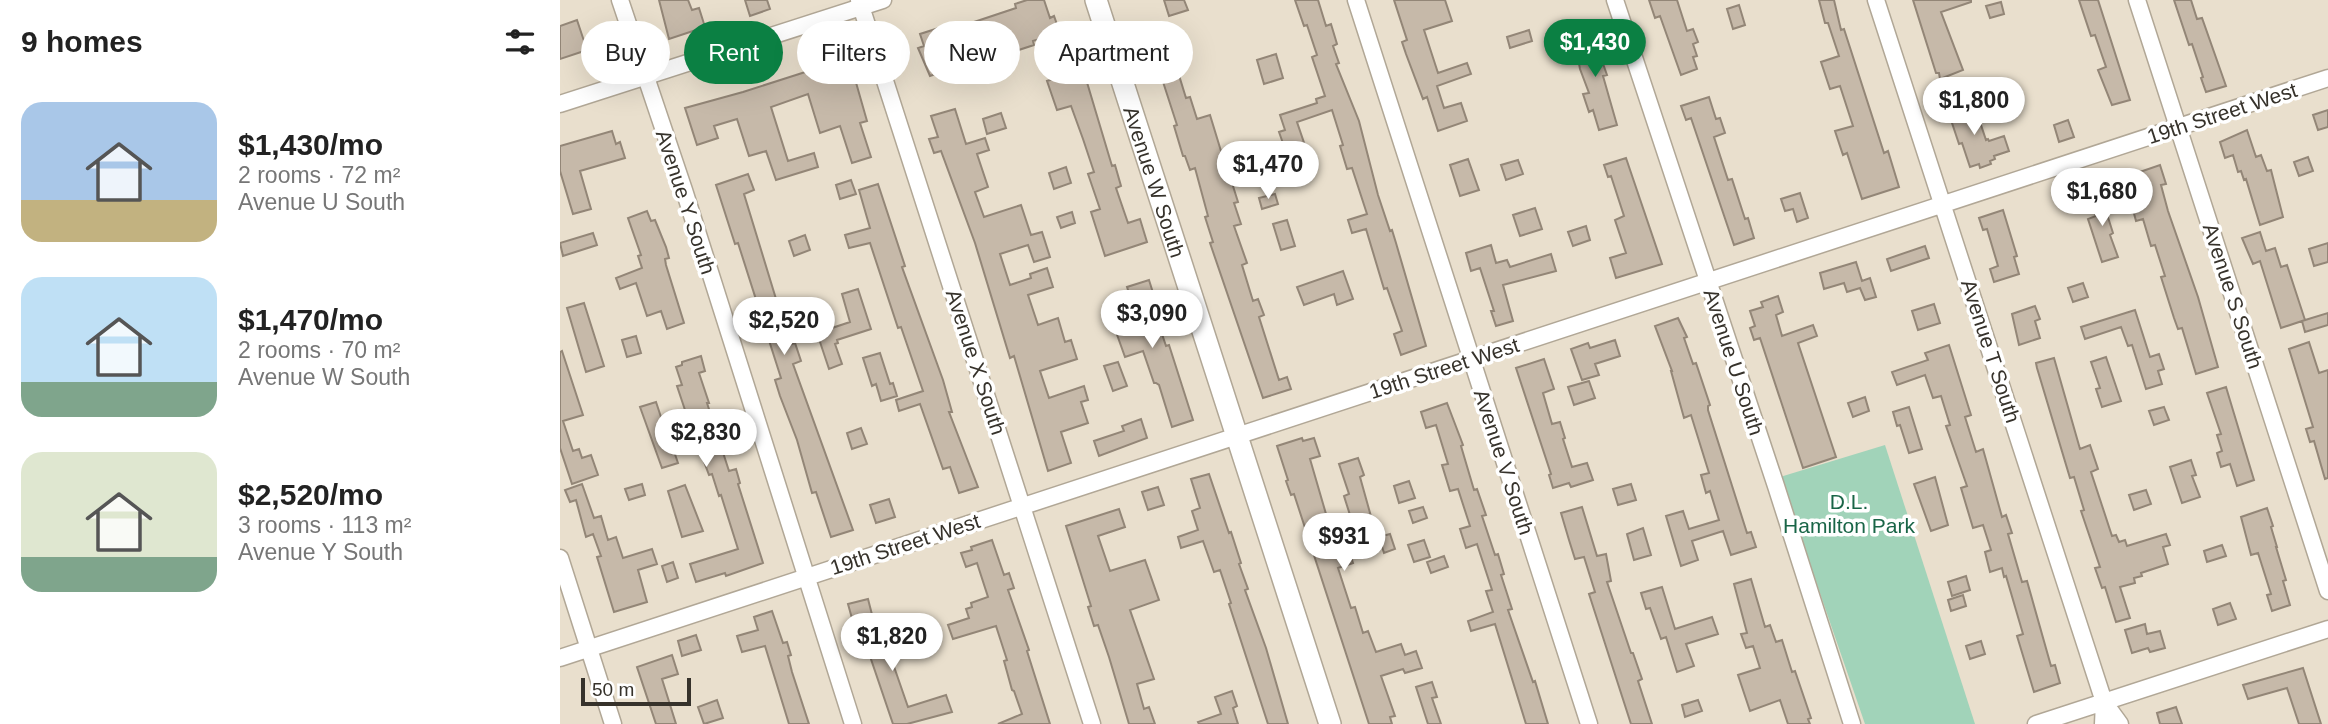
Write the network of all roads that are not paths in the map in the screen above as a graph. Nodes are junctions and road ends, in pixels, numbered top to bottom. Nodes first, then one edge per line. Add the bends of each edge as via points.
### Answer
1 (620, 0) edge
2 (883, 0) edge
3 (1096, 0) edge
4 (1356, 0) edge
5 (1615, 0) edge
6 (1876, 0) edge
7 (2137, 0) edge
8 (860, 4) edge
9 (627, 21) edge
10 (670, 69) edge
11 (2328, 78) edge
12 (623, 84) edge
13 (647, 84) edge
14 (560, 104) edge
15 (2179, 127) junction
16 (1944, 204) junction
17 (1708, 281) junction
18 (1471, 359) junction
19 (1237, 436) junction
20 (1023, 506) junction
21 (560, 558) edge
22 (806, 577) junction
23 (2328, 591) edge
24 (2328, 629) edge
25 (589, 648) junction
26 (560, 658) edge
27 (2104, 702) junction
28 (613, 724) edge
29 (853, 724) edge
30 (1092, 724) edge
31 (1330, 724) edge
32 (1589, 724) edge
33 (1852, 724) edge
34 (2036, 724) edge
35 (2103, 724) edge
36 (2120, 724) edge

1 - 9 street, Avenue Y South
2 - 8 street
3 - 19 street, Avenue W South
4 - 18 street, Avenue V South
5 - 17 street, Avenue U South
6 - 16 street, Avenue T South
7 - 15 street, Avenue S South
8 - 10 street
8 - 20 street, Avenue X South
11 - 15 street, 19th Street West
12 - 14 street
13 - 22 street, Avenue Y South
15 - 16 street, 19th Street West
15 - 23 street, Avenue S South
16 - 17 street, 19th Street West
16 - 27 street, Avenue T South
17 - 18 street, 19th Street West
17 - 33 street, Avenue U South
18 - 19 street, 19th Street West
18 - 32 street, Avenue V South
19 - 20 street, 19th Street West
19 - 31 street, Avenue W South
20 - 22 street, 19th Street West
20 - 30 street, Avenue X South
21 - 25 street
22 - 25 street, 19th Street West
22 - 29 street, Avenue Y South
24 - 27 street
25 - 26 street, 19th Street West
25 - 28 street
27 - 34 street
27 - 35 street, Avenue T South
27 - 36 street, Avenue T South

